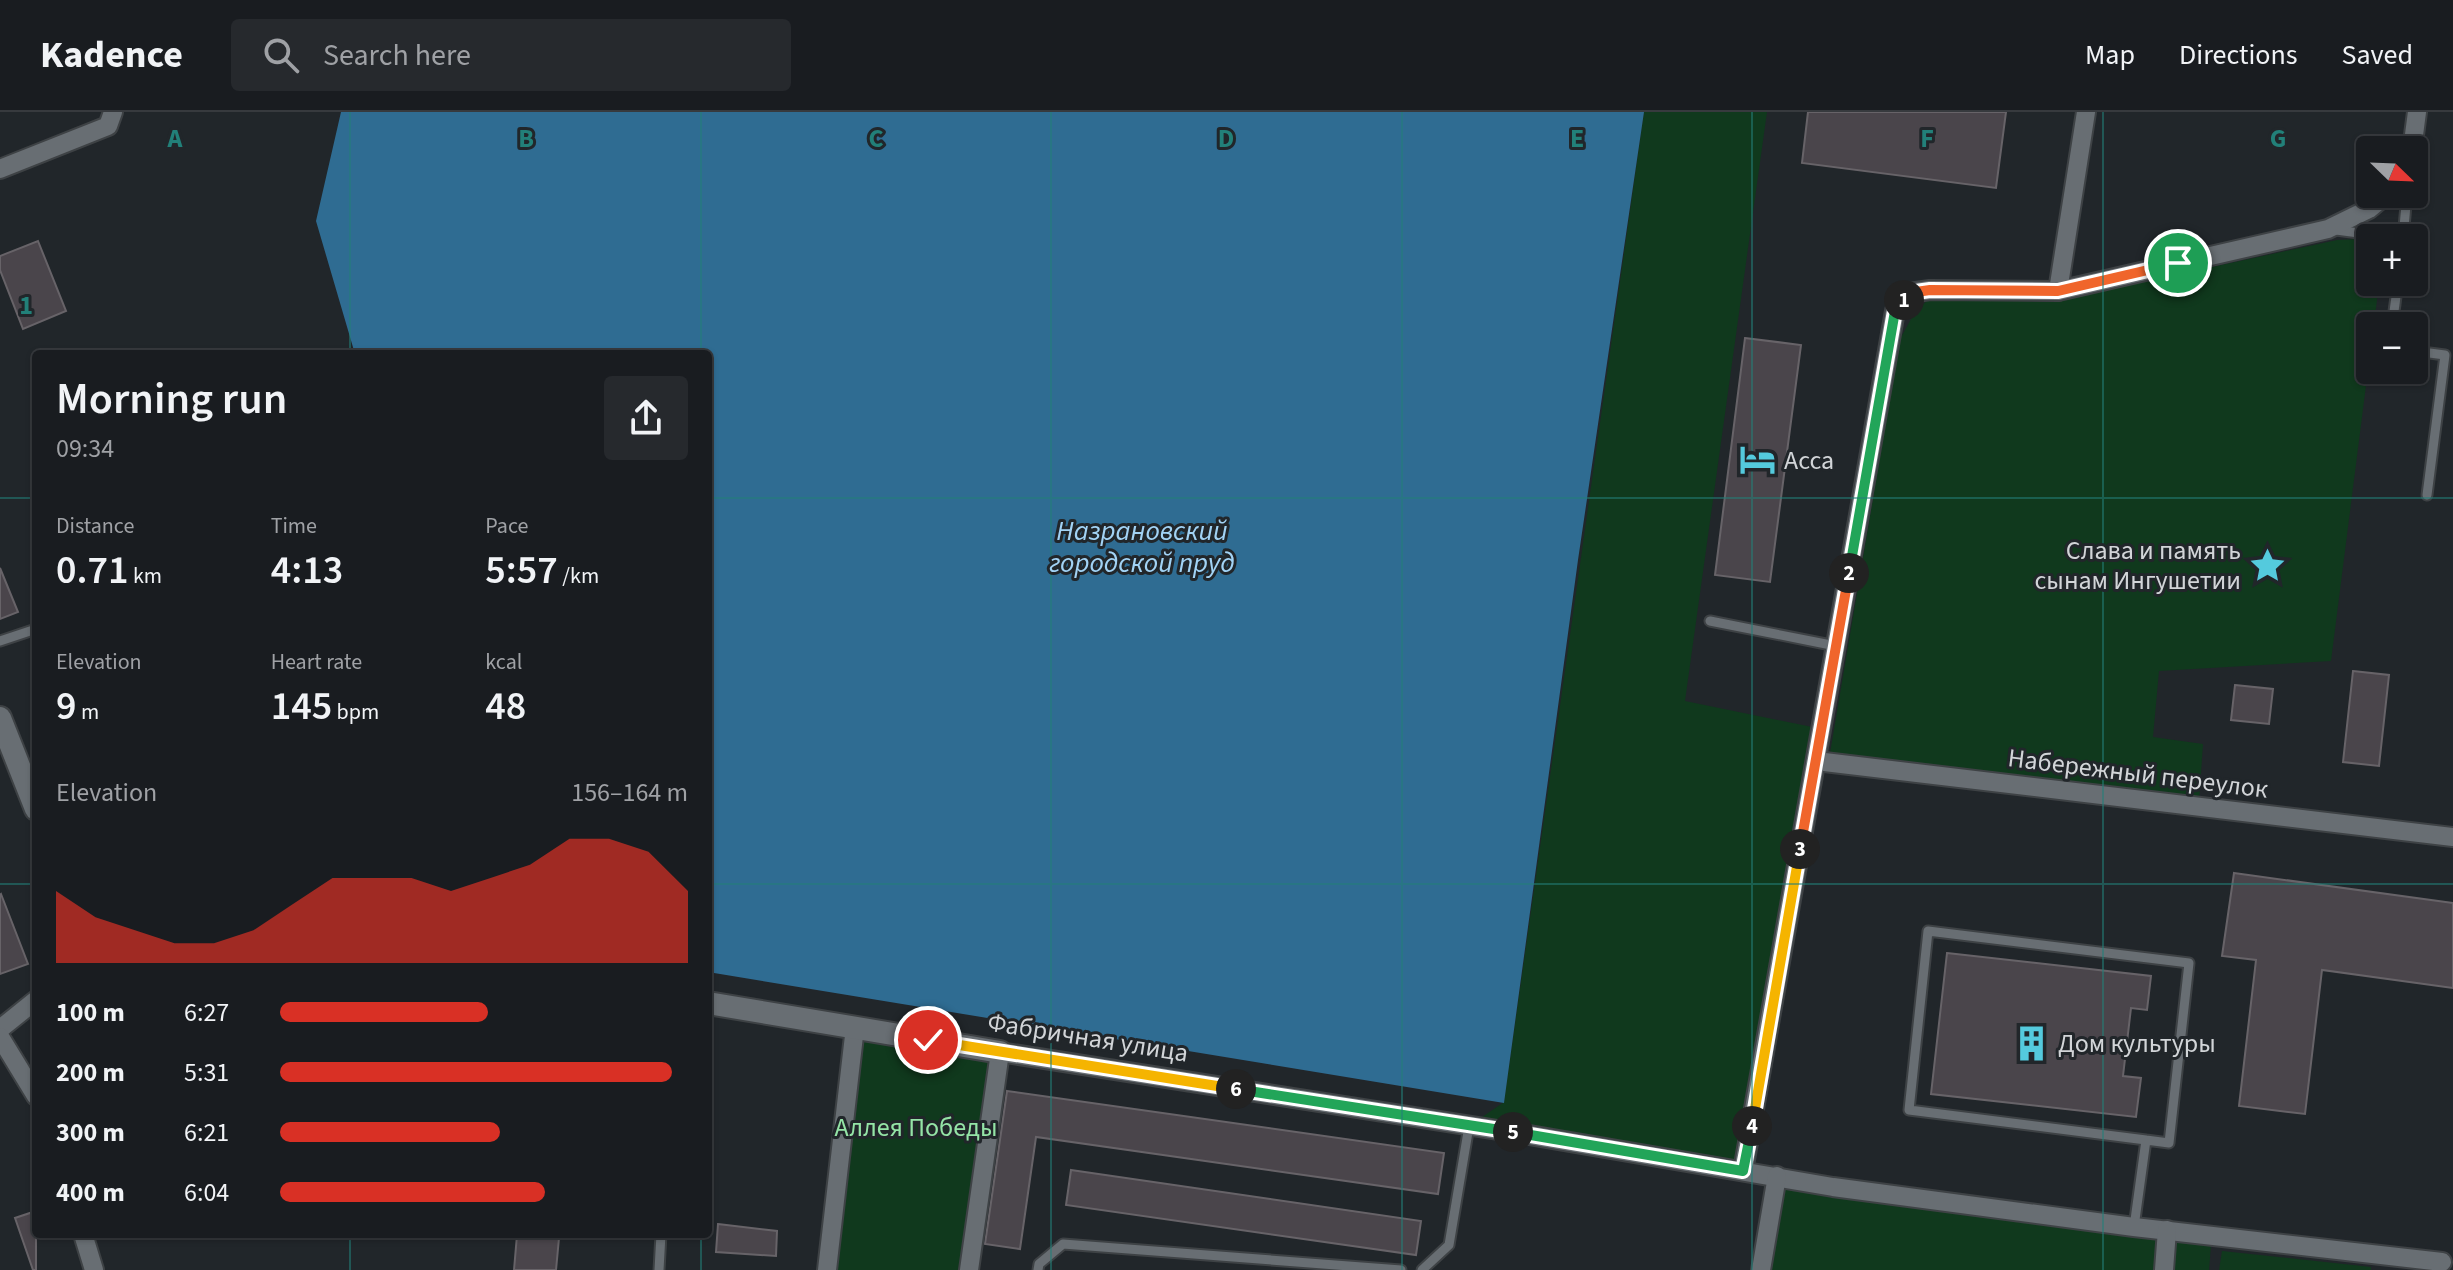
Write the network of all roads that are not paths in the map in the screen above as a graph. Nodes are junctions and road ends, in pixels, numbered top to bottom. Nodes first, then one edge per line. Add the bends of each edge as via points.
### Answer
1 (113, 112) edge
2 (2086, 112) edge
3 (2417, 112) edge
4 (2414, 136) edge
5 (0, 169) edge
6 (2370, 208) edge
7 (2328, 229) junction
8 (2356, 233) edge
9 (2058, 291) junction
10 (2428, 353) edge
11 (2427, 495) dead end
12 (1710, 621) dead end
13 (32, 630) edge
14 (0, 641) edge
15 (1836, 646) junction
16 (0, 718) edge
17 (1816, 761) junction
18 (32, 799) edge
19 (2453, 837) edge
20 (32, 1003) edge
21 (712, 1004) edge
22 (855, 1027) junction
23 (0, 1029) edge
24 (0, 1037) edge
25 (1000, 1052) junction
26 (32, 1089) edge
27 (1469, 1126) junction
28 (2146, 1140) junction
29 (1743, 1171) junction
30 (1777, 1176) junction
31 (2134, 1227) junction
32 (2167, 1230) junction
33 (84, 1238) edge
34 (661, 1238) edge
35 (2442, 1262) dead end
36 (1347, 1268) edge
37 (94, 1270) edge
38 (659, 1270) edge
39 (827, 1270) edge
40 (969, 1270) edge
41 (1038, 1270) edge
42 (1401, 1270) edge
43 (1422, 1270) edge
44 (1761, 1270) edge
45 (2164, 1270) edge

1 - 5 street via 108,126
2 - 9 street
3 - 4 street
6 - 7 street
7 - 8 lane
7 - 9 street
9 - 15 street via 1930,290 1909,293 1895,311
10 - 11 lane via 2445,355
12 - 15 lane
13 - 14 lane
15 - 17 street
16 - 18 street
17 - 19 street, Набережный переулок
17 - 29 street
20 - 23 street
21 - 22 street, Фабричная улица
22 - 25 street, Фабричная улица
22 - 39 street
24 - 26 street
25 - 27 street, Фабричная улица
25 - 40 street
27 - 29 street, Фабричная улица
27 - 43 lane via 1449,1245
28 - 28 lane via 2169,1143 2189,963 1928,931 1909,1110
28 - 31 lane
29 - 30 street, Фабричная улица
30 - 31 street, Фабричная улица
30 - 44 street
31 - 32 street, Фабричная улица
32 - 35 street, Фабричная улица
32 - 45 street
33 - 37 street
34 - 38 lane
36 - 41 lane via 1063,1244
36 - 42 lane

